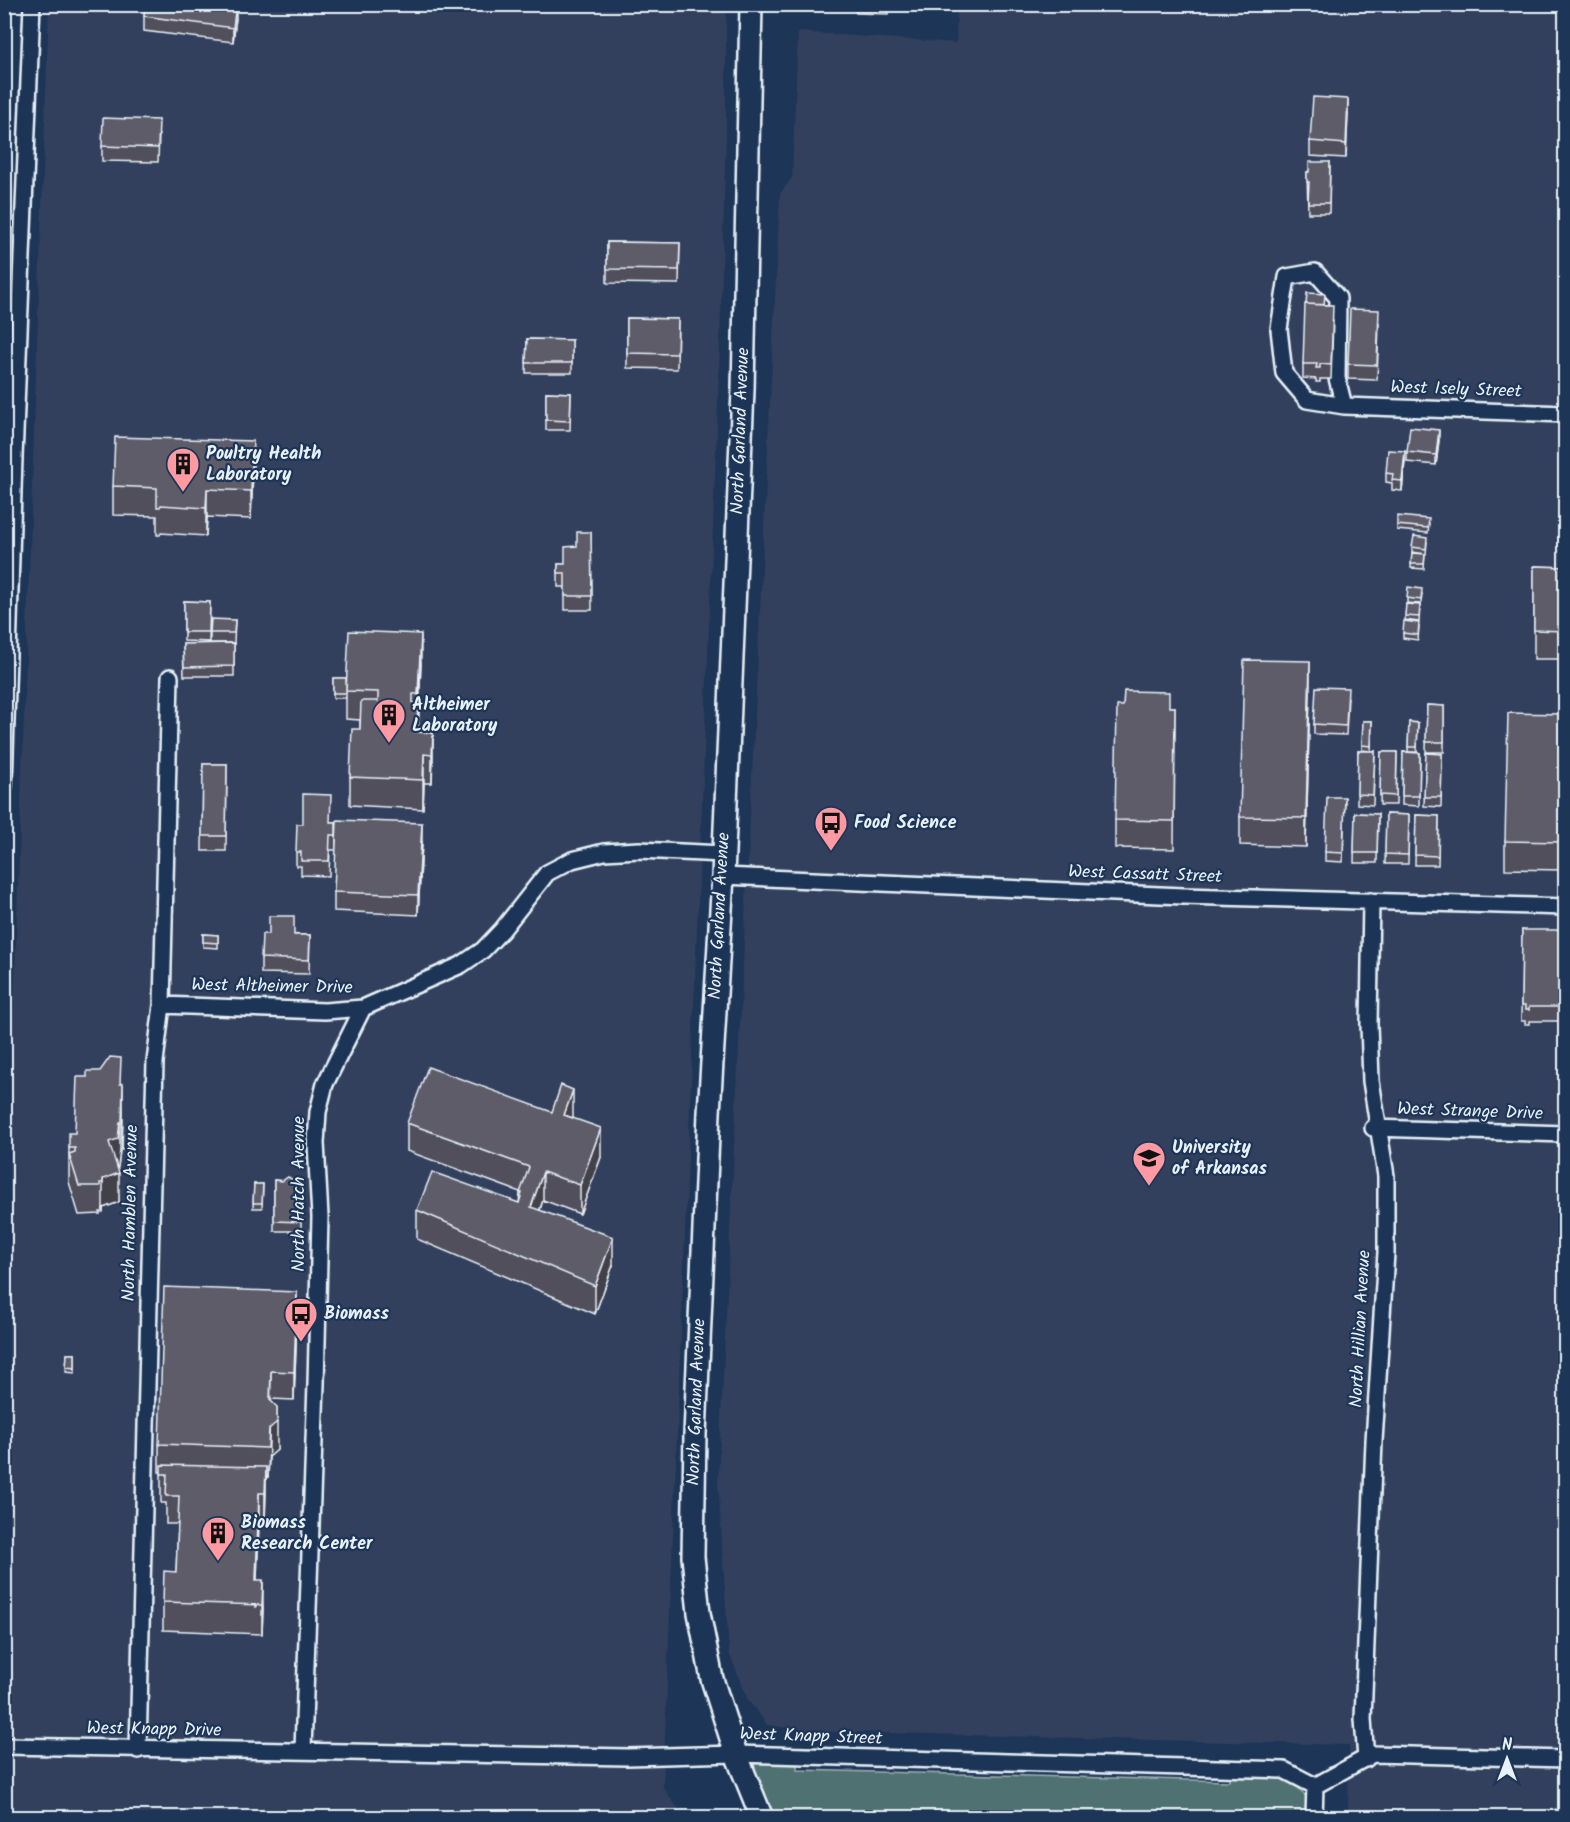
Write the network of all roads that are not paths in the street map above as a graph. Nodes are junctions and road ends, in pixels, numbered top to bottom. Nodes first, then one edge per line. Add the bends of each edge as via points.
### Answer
1 (32, 4) edge
2 (751, 4) edge
3 (1344, 406) junction
4 (1566, 414) edge
5 (170, 677) dead end
6 (4, 787) edge
7 (723, 854) junction
8 (723, 876) junction
9 (1371, 901) junction
10 (1566, 907) edge
11 (162, 1005) junction
12 (363, 1008) junction
13 (1375, 1128) junction
14 (1566, 1134) edge
15 (4, 1746) edge
16 (138, 1750) junction
17 (303, 1750) junction
18 (736, 1754) junction
19 (1366, 1759) junction
20 (1566, 1759) edge
21 (1315, 1786) junction
22 (762, 1818) edge
23 (1314, 1818) edge

1 - 6 street
2 - 7 main road, North Garland Avenue via 743,390
3 - 3 street, West Isely Street via 1306,400 1284,373 1279,328 1287,277 1315,272 1338,298 1337,378
3 - 4 street, West Isely Street
5 - 11 street, North Hamblen Avenue
7 - 8 main road, North Garland Avenue
7 - 12 street, West Altheimer Drive via 639,850 604,852 573,860 547,873 502,930 461,966
8 - 9 street, West Cassatt Street
8 - 18 main road, North Garland Avenue via 709,1113 693,1557 712,1679
9 - 10 street, West Cassatt Street
9 - 13 street, North Hillian Avenue via 1369,1024
11 - 12 street, West Altheimer Drive via 325,1011
11 - 16 street, North Hamblen Avenue via 155,1062
12 - 17 street, North Hatch Avenue via 325,1084 318,1112 320,1217
13 - 14 street, West Strange Drive
13 - 19 street, North Hillian Avenue via 1386,1176 1386,1253 1363,1719
15 - 16 street, West Knapp Drive
16 - 17 street, West Knapp Drive
17 - 18 street, West Knapp Street via 628,1757
18 - 21 street, West Knapp Street via 1284,1770
18 - 22 main road, North Garland Avenue
19 - 20 street via 1373,1754
19 - 21 street
21 - 23 street

